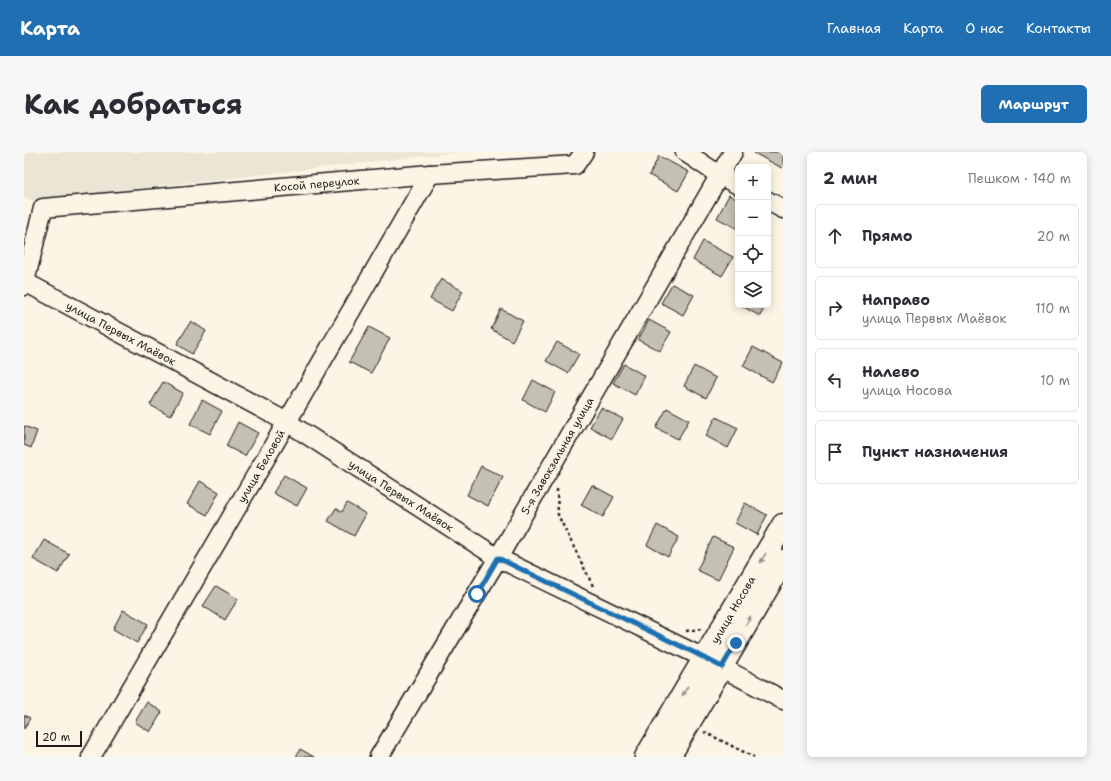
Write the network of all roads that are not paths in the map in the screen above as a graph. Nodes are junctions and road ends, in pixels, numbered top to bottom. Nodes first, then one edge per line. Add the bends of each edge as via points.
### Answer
1 (584, 152) edge
2 (684, 152) edge
3 (733, 152) edge
4 (430, 174) junction
5 (719, 175) junction
6 (735, 183) edge
7 (771, 203) edge
8 (783, 209) edge
9 (24, 284) edge
10 (287, 422) junction
11 (783, 525) edge
12 (498, 558) junction
13 (783, 561) edge
14 (713, 662) junction
15 (783, 700) edge
16 (91, 757) edge
17 (379, 757) edge
18 (646, 757) edge
19 (669, 757) edge

1 - 4 street, Косой переулок via 575,165
2 - 5 street
3 - 5 street, 5-я Завокзальная улица
4 - 9 street, Косой переулок via 43,208
4 - 10 street, улица Беловой
5 - 6 street
5 - 12 street, 5-я Завокзальная улица
7 - 8 street
9 - 10 street, улица Первых Маёвок
10 - 12 street, улица Первых Маёвок
10 - 16 street, улица Беловой
11 -> 14 main road, улица Носова
12 - 14 street, улица Первых Маёвок
12 - 17 street, 5-я Завокзальная улица
14 -> 13 main road, улица Носова
14 - 15 street, улица Первых Маёвок
14 -> 18 main road, улица Носова
14 - 19 main road, улица Носова

